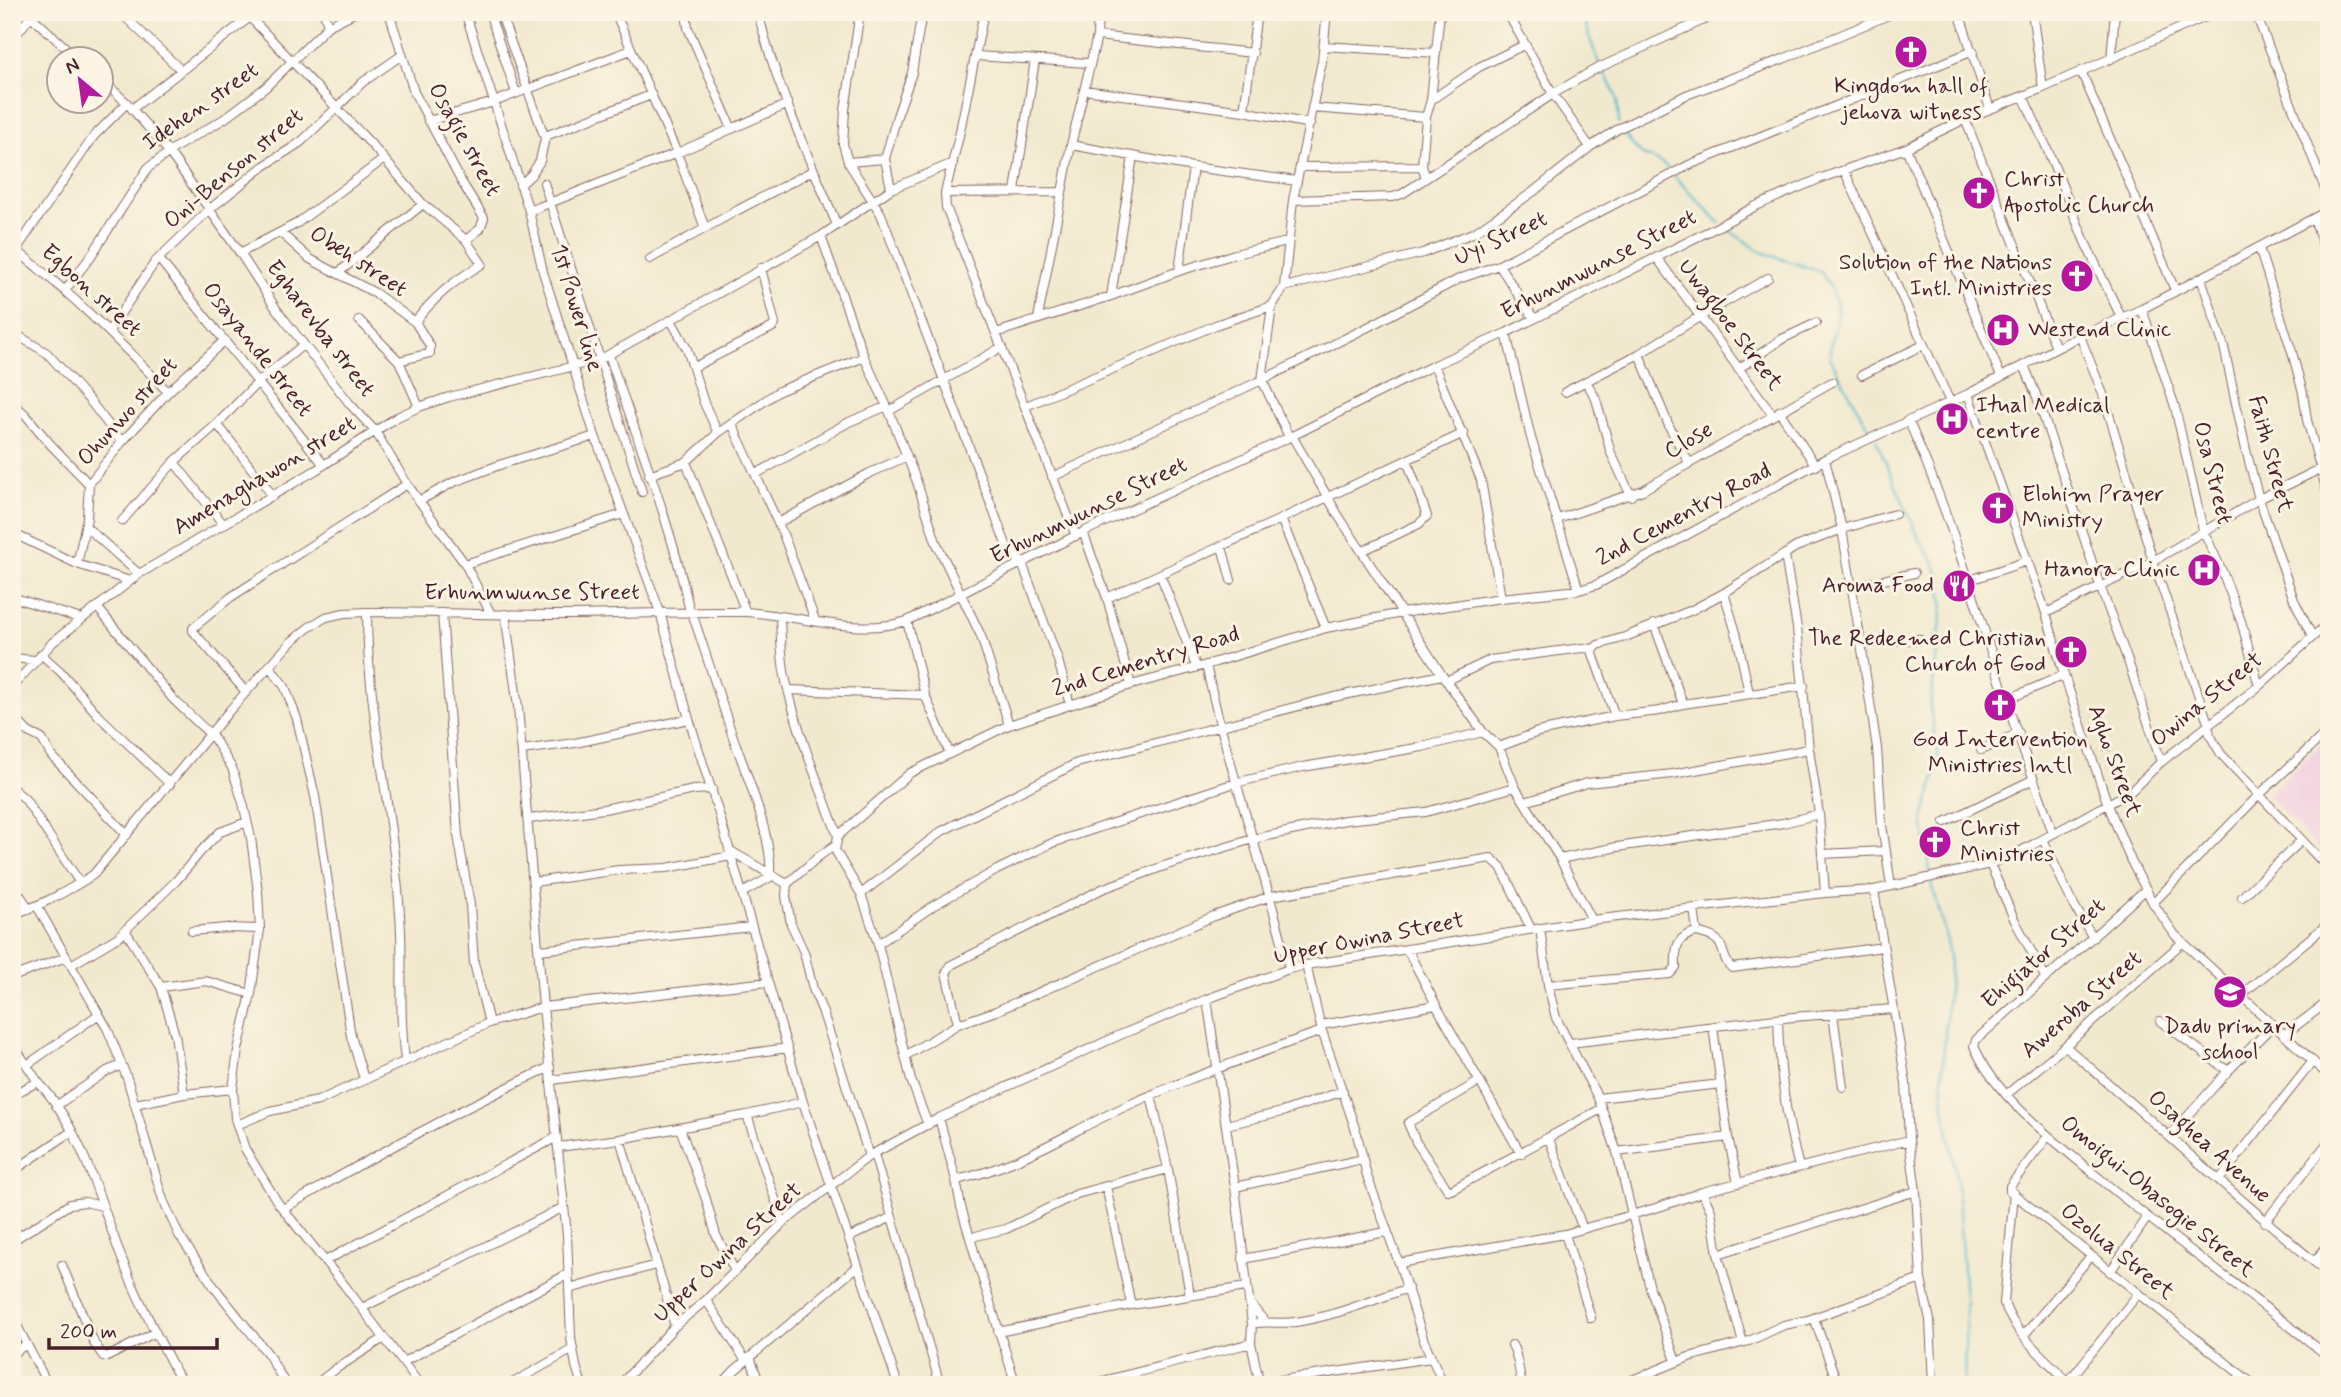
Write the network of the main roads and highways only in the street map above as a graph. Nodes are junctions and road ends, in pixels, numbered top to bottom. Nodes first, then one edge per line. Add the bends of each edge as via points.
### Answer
1 (2329, 1372) edge
2 (2323, 1385) edge

1 - 2 main road

